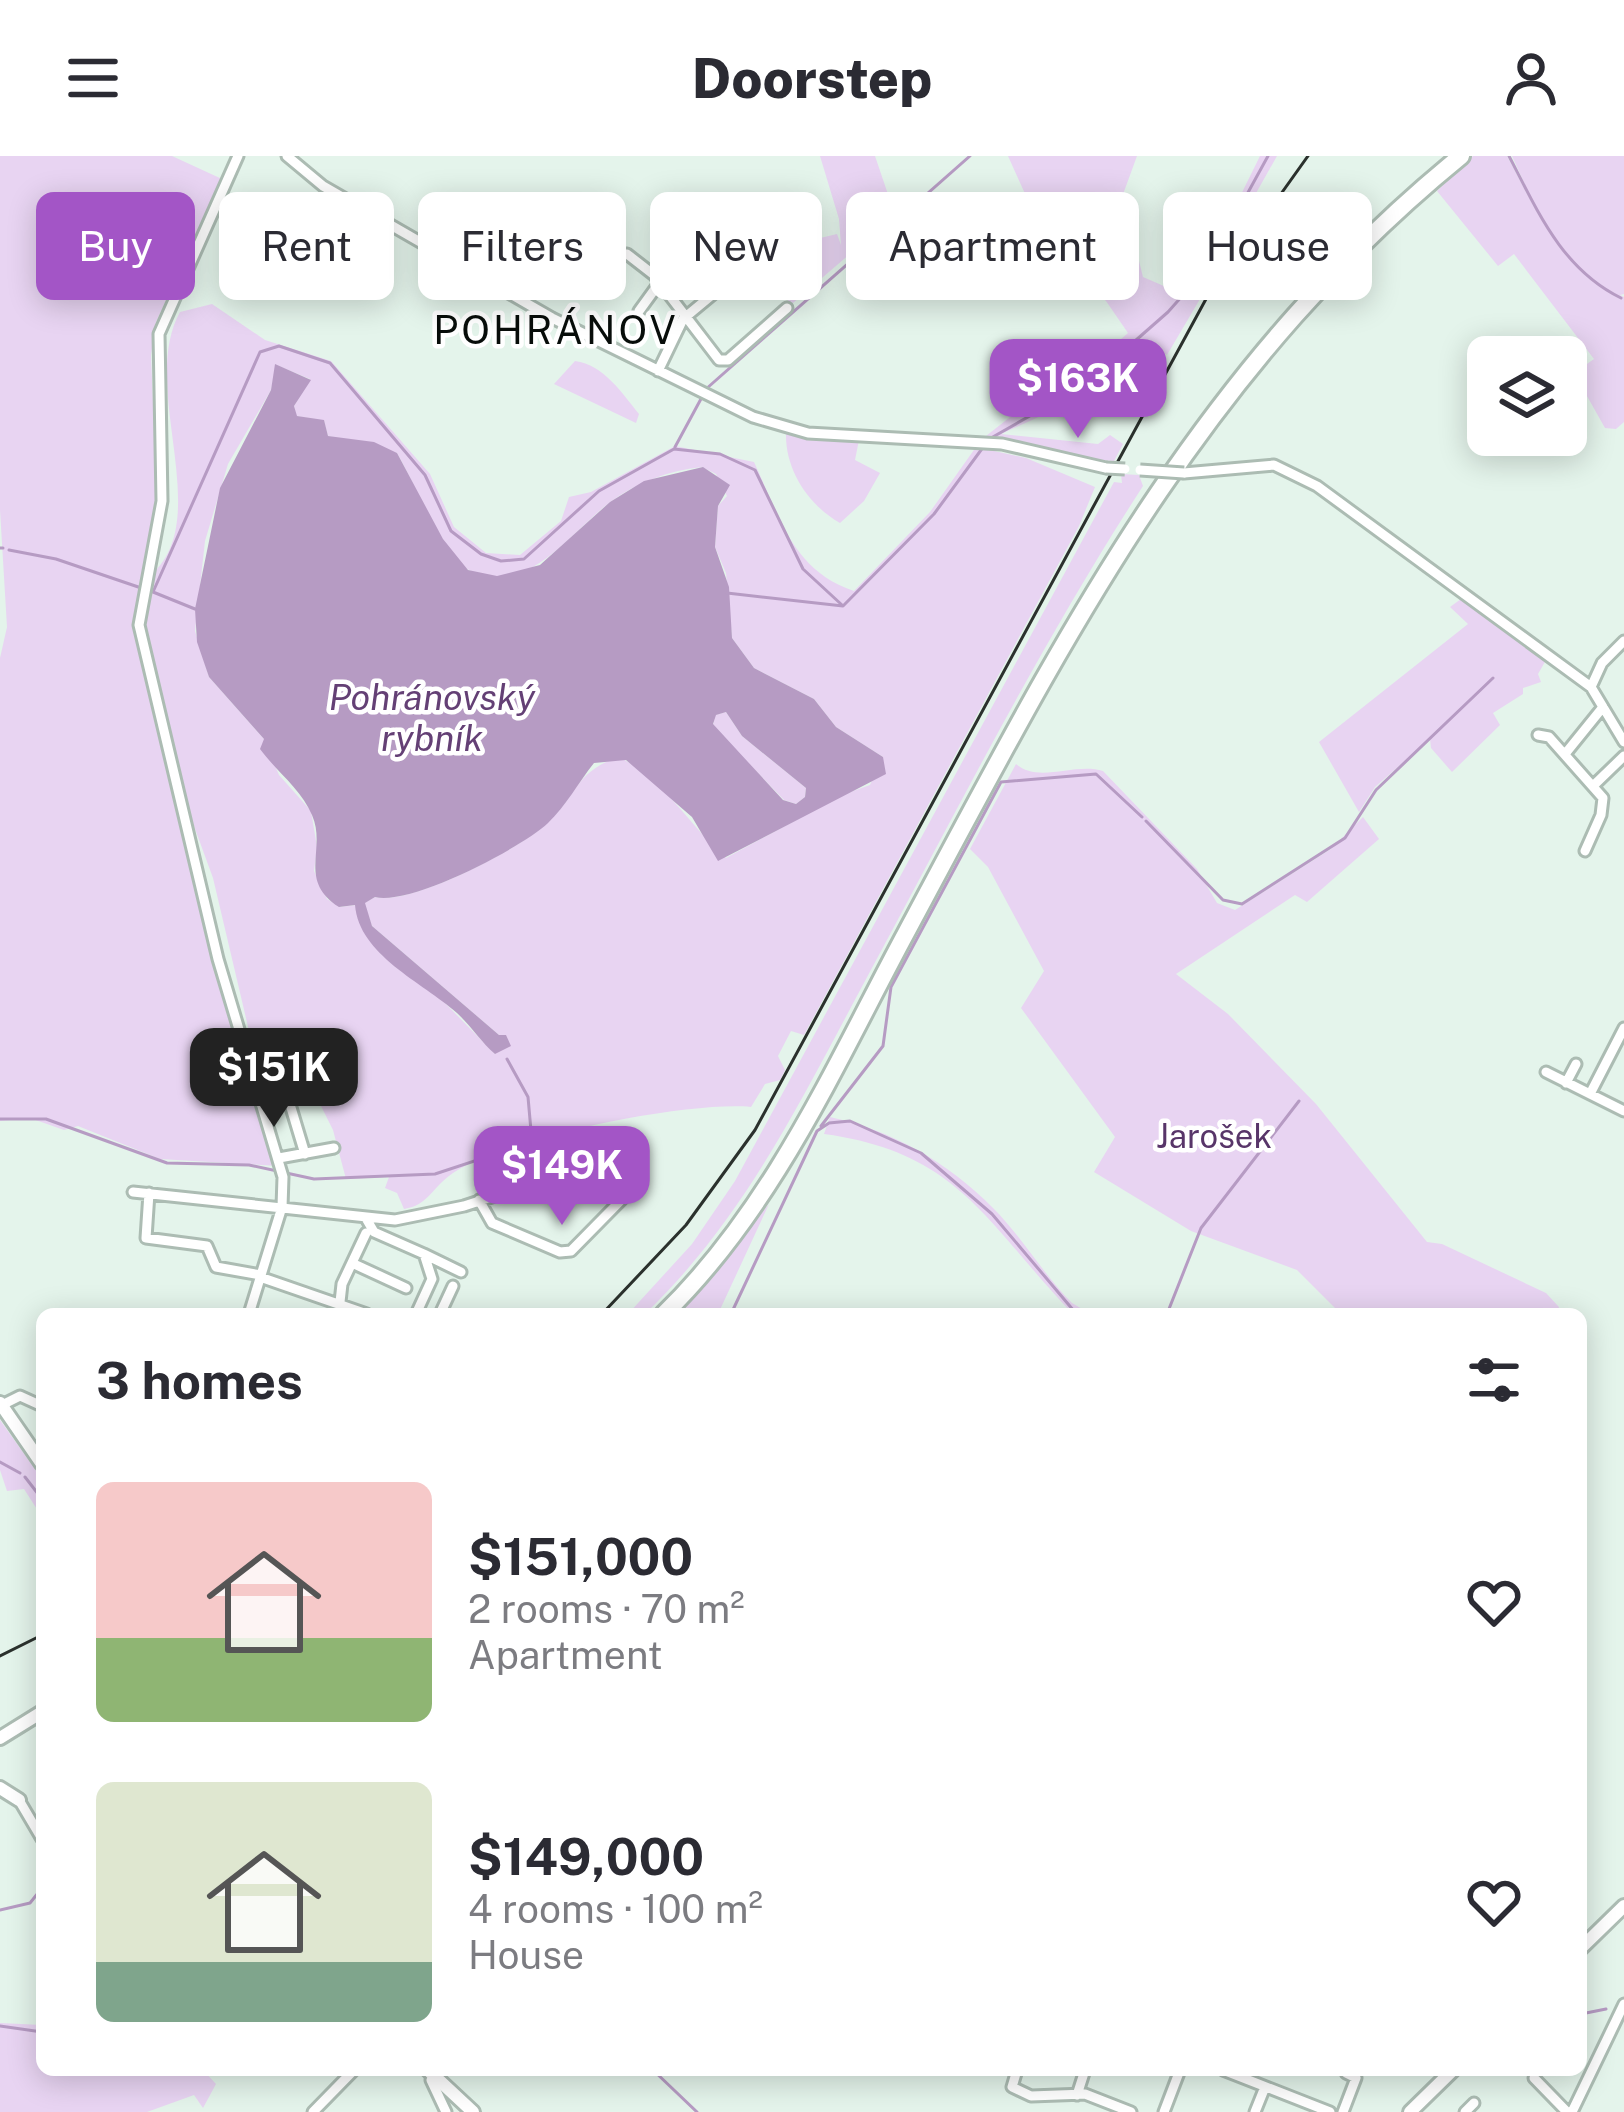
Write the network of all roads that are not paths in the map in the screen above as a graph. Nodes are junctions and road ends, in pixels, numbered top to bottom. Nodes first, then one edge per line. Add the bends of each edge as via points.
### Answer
1 (238, 156) edge
2 (286, 156) edge
3 (1449, 156) edge
4 (1461, 156) edge
5 (628, 254) dead end
6 (650, 273) edge
7 (650, 296) edge
8 (673, 300) edge
9 (706, 300) edge
10 (787, 308) dead end
11 (639, 311) dead end
12 (686, 317) junction
13 (658, 371) junction
14 (1623, 643) edge
15 (1592, 687) junction
16 (1603, 707) junction
17 (1538, 735) dead end
18 (1624, 742) edge
19 (1565, 754) junction
20 (1624, 756) edge
21 (1579, 768) junction
22 (1604, 772) junction
23 (1594, 785) junction
24 (1585, 851) dead end
25 (1622, 1036) edge
26 (1576, 1064) dead end
27 (1546, 1072) dead end
28 (254, 1082) junction
29 (1566, 1083) junction
30 (1590, 1094) junction
31 (1623, 1110) edge
32 (334, 1148) dead end
33 (305, 1154) junction
34 (281, 1166) junction
35 (555, 1174) junction
36 (632, 1189) dead end
37 (133, 1192) dead end
38 (148, 1193) junction
39 (561, 1196) dead end
40 (479, 1199) junction
41 (616, 1204) junction
42 (282, 1207) junction
43 (367, 1220) junction
44 (366, 1233) dead end
45 (424, 1254) junction
46 (352, 1263) junction
47 (460, 1272) dead end
48 (261, 1276) junction
49 (453, 1286) dead end
50 (406, 1288) dead end
51 (340, 1302) junction
52 (251, 1308) edge
53 (354, 1308) edge
54 (419, 1308) edge
55 (443, 1308) edge
56 (659, 1308) edge
57 (670, 1308) edge
58 (36, 1403) edge
59 (1, 1404) edge
60 (36, 1456) edge
61 (36, 1706) edge
62 (36, 1716) edge
63 (36, 1725) edge
64 (6, 1734) edge
65 (0, 1747) edge
66 (0, 1788) edge
67 (19, 1800) joint
68 (36, 1829) edge
69 (1624, 1906) edge
70 (1587, 1942) edge
71 (1624, 2004) edge
72 (348, 2076) edge
73 (430, 2076) edge
74 (1015, 2076) edge
75 (1084, 2076) edge
76 (1178, 2076) edge
77 (1239, 2076) edge
78 (1352, 2076) edge
79 (1447, 2076) edge
80 (1534, 2078) dead end
81 (1265, 2086) junction
82 (1079, 2095) junction
83 (463, 2109) edge
84 (313, 2112) edge
85 (1131, 2112) edge
86 (1163, 2112) edge
87 (1255, 2112) edge
88 (1330, 2112) edge
89 (1343, 2112) edge
90 (1410, 2112) edge
91 (1569, 2112) edge

1 - 28 street via 158,334 162,501 140,642
2 - 13 street via 334,193
3 - 56 highway via 1303,294 1142,496 1048,652 759,1186
4 - 57 highway via 1295,314 1140,513 779,1168
5 - 6 street
7 - 11 street
8 - 12 street
9 - 12 street
10 - 12 street via 726,360
12 - 13 street
13 - 15 street, bridge via 765,422 808,433 987,442 1106,468 1184,473 1259,464 1292,471
14 - 15 street
15 - 16 street
16 - 18 street
16 - 19 street
17 - 19 street
19 - 21 street
20 - 22 street
21 - 22 street
21 - 23 street
22 - 23 street
23 - 24 street via 1603,809
25 - 30 street
26 - 29 street
27 - 29 street
28 - 33 street via 286,1091
28 - 34 street
29 - 30 street
30 - 31 street
32 - 33 street
33 - 34 street
34 - 42 street
35 - 39 street
35 - 40 street
35 - 41 street via 598,1162
36 - 41 street
37 - 38 street
38 - 42 street
38 - 48 street via 146,1238 208,1246 216,1267
40 - 41 street via 492,1223 560,1252 571,1251
40 - 43 street via 402,1220
42 - 43 street
42 - 48 street
43 - 45 street via 374,1232
44 - 46 street
45 - 47 street
45 - 54 street via 432,1279
46 - 50 street
46 - 51 street
48 - 51 street
48 - 52 street
49 - 55 street
51 - 53 street
58 - 59 street via 20,1396
59 - 60 main road
61 - 64 main road
62 - 64 main road
63 - 65 main road
66 - 67 main road
67 - 68 street
69 - 70 main road
71 - 91 street
72 - 84 street
73 - 83 main road
74 - 82 street via 1012,2087 1031,2096
75 - 82 street
76 - 86 street
77 - 81 street
78 - 89 street
79 - 90 main road
80 - 91 street
81 - 87 street
81 - 88 street
82 - 85 street

